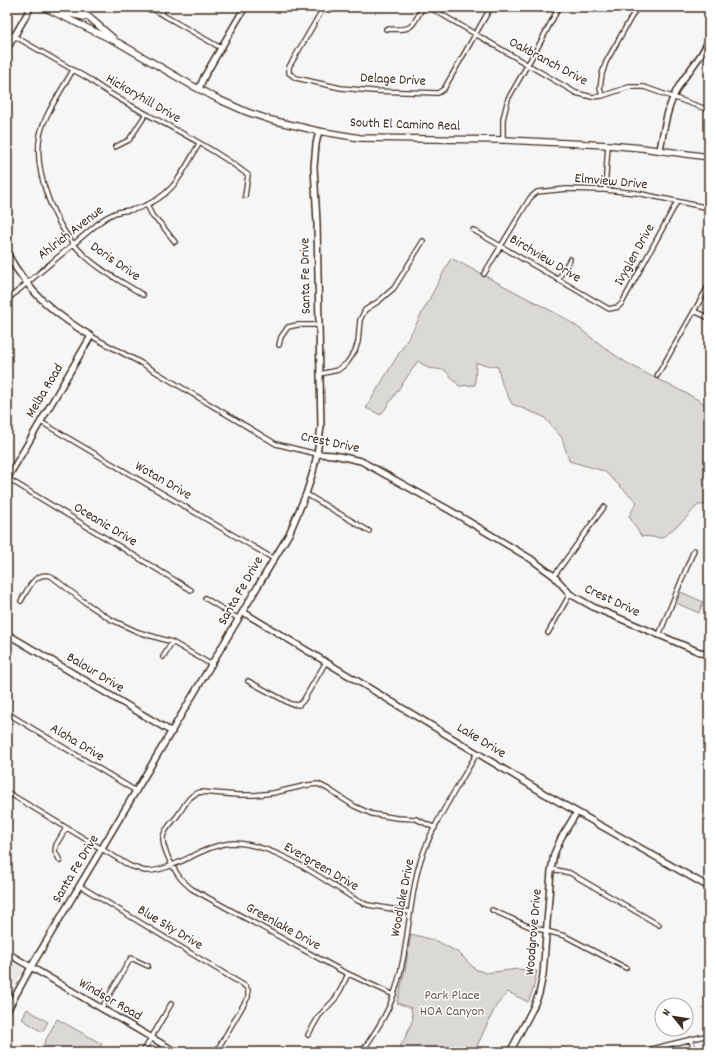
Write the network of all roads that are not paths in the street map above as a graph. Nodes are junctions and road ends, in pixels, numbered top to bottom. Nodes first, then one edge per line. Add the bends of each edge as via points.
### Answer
1 (31, 7) edge
2 (43, 7) edge
3 (55, 7) edge
4 (70, 7) edge
5 (149, 7) edge
6 (165, 7) edge
7 (245, 7) edge
8 (324, 7) edge
9 (422, 7) edge
10 (429, 7) edge
11 (491, 7) edge
12 (559, 7) edge
13 (637, 7) edge
14 (161, 14) junction
15 (90, 18) junction
16 (386, 29) dead end
17 (7, 32) edge
18 (475, 34) junction
19 (14, 36) junction
20 (709, 39) edge
21 (119, 43) junction
22 (221, 48) junction
23 (7, 49) edge
24 (527, 65) junction
25 (73, 70) junction
26 (199, 89) junction
27 (602, 96) junction
28 (673, 96) junction
29 (709, 110) edge
30 (146, 114) junction
31 (320, 132) junction
32 (503, 140) junction
33 (198, 144) junction
34 (608, 145) junction
35 (115, 147) dead end
36 (660, 150) junction
37 (709, 157) edge
38 (605, 190) junction
39 (245, 196) dead end
40 (677, 202) junction
41 (147, 205) junction
42 (709, 208) edge
43 (473, 230) dead end
44 (423, 241) dead end
45 (175, 242) dead end
46 (73, 243) junction
47 (501, 246) junction
48 (7, 253) edge
49 (570, 259) dead end
50 (484, 274) dead end
51 (558, 280) junction
52 (27, 283) junction
53 (709, 285) edge
54 (143, 295) dead end
55 (7, 300) edge
56 (605, 308) joint
57 (694, 311) junction
58 (709, 318) edge
59 (318, 325) junction
60 (91, 336) junction
61 (279, 345) dead end
62 (320, 374) junction
63 (657, 376) dead end
64 (41, 422) junction
65 (317, 454) junction
66 (7, 479) edge
67 (306, 494) junction
68 (604, 507) dead end
69 (368, 531) dead end
70 (694, 550) dead end
71 (274, 559) junction
72 (554, 576) junction
73 (191, 590) dead end
74 (570, 594) junction
75 (205, 598) dead end
76 (21, 600) dead end
77 (243, 612) junction
78 (239, 619) junction
79 (548, 633) dead end
80 (7, 634) edge
81 (659, 635) junction
82 (172, 642) junction
83 (709, 656) edge
84 (163, 657) dead end
85 (326, 662) junction
86 (212, 665) junction
87 (248, 681) dead end
88 (7, 713) edge
89 (172, 732) junction
90 (477, 753) junction
91 (136, 791) junction
92 (7, 793) edge
93 (577, 812) junction
94 (66, 828) junction
95 (435, 828) junction
96 (102, 849) junction
97 (60, 861) dead end
98 (172, 865) junction
99 (552, 869) junction
100 (80, 886) junction
101 (709, 887) edge
102 (492, 910) dead end
103 (410, 912) junction
104 (658, 925) dead end
105 (546, 931) junction
106 (7, 952) edge
107 (148, 966) dead end
108 (31, 967) junction
109 (626, 968) dead end
110 (348, 974) junction
111 (394, 995) junction
112 (171, 1004) dead end
113 (101, 1009) junction
114 (7, 1011) edge
115 (308, 1035) dead end
116 (709, 1035) edge
117 (151, 1038) junction
118 (691, 1039) junction
119 (143, 1052) edge
120 (176, 1052) edge
121 (216, 1052) edge
122 (362, 1052) edge
123 (510, 1052) edge
124 (647, 1052) edge
125 (694, 1052) edge

1 - 19 street
2 - 21 main road, South El Camino Real
3 - 15 main road via 67,13
4 - 15 main road, South El Camino Real
5 - 14 street
6 - 14 street
7 - 22 street
8 - 18 street, Delage Drive via 291,63 289,73 296,78 341,88 438,93 444,89
9 - 16 street via 412,26 405,29
10 - 18 street, Oakbranch Drive
11 - 18 street
12 - 24 street
13 - 27 street via 606,62 600,88
14 - 22 street
15 - 21 main road, South El Camino Real
17 - 19 street, Hickoryhill Drive
18 - 24 street, Oakbranch Drive
19 - 23 street
19 - 25 street, Hickoryhill Drive
20 - 28 street via 698,61
21 - 26 main road, South El Camino Real
22 - 26 street
24 - 27 street, Oakbranch Drive via 576,93 592,97
24 - 32 street via 506,105
25 - 30 street, Hickoryhill Drive
25 - 46 street, Doris Drive via 44,122 39,146 40,173 52,208
26 - 31 main road, South El Camino Real via 247,112
27 - 28 street, Oakbranch Drive via 629,86 644,87
28 - 29 street, Oakbranch Drive
28 - 36 street
30 - 33 street, Hickoryhill Drive
30 - 35 street via 129,140
31 - 32 main road, South El Camino Real via 360,138
31 - 59 street, Santa Fe Drive via 314,168
32 - 34 main road, South El Camino Real
33 - 39 street, Hickoryhill Drive via 230,161 248,175
33 - 41 street, Ahlrich Avenue via 178,181 161,198
34 - 36 main road, South El Camino Real
34 - 38 street
36 - 37 main road, South El Camino Real
38 - 40 street, Elmview Drive via 637,193
38 - 47 street, Elmview Drive via 566,189 535,193
40 - 42 street, Elmview Drive
40 - 56 street, Ivyglen Drive via 622,303 609,309
41 - 45 street via 153,217
41 - 46 street, Ahlrich Avenue via 114,213
43 - 47 street, Birchview Drive
44 - 62 street via 394,288 365,310 360,320 355,351 347,363 338,370
46 - 52 street, Ahlrich Avenue
46 - 54 street, Doris Drive via 93,263
47 - 50 street
47 - 51 street, Birchview Drive
48 - 52 street, Crest Drive
49 - 51 street
51 - 56 street, Birchview Drive
52 - 55 street, Ahlrich Avenue
52 - 60 street, Crest Drive via 50,308
53 - 57 street
57 - 58 street
57 - 63 street
59 - 61 street via 288,327
59 - 62 street, Santa Fe Drive
60 - 64 street, Melba Road
60 - 65 street, Crest Drive via 276,444
62 - 65 street, Santa Fe Drive via 321,422
64 - 66 street, Melba Road
64 - 71 street, Wotan Drive
65 - 67 street, Santa Fe Drive
65 - 72 street, Crest Drive via 361,461 453,512 530,558
66 - 73 street, Oceanic Drive
67 - 69 street
67 - 71 street, Santa Fe Drive via 289,534
68 - 72 street
70 - 81 street
71 - 77 street, Santa Fe Drive
72 - 74 street, Crest Drive
74 - 79 street
74 - 81 street, Crest Drive via 595,608
75 - 78 street
76 - 82 street via 35,578 47,574 110,619 138,632
77 - 78 street, Santa Fe Drive
77 - 85 street, Lake Drive
78 - 86 street, Santa Fe Drive
80 - 89 street, Balour Drive
81 - 83 street, Crest Drive
82 - 84 street
82 - 86 street
85 - 87 street via 299,705 291,704
85 - 90 street, Lake Drive
86 - 89 street, Santa Fe Drive
88 - 91 street, Aloha Drive
89 - 91 street, Santa Fe Drive
90 - 93 street, Lake Drive
90 - 95 street, Woodlake Drive
91 - 96 street, Santa Fe Drive
92 - 94 street, Evergreen Drive
93 - 99 street, Woodgrove Drive via 561,838 554,854
93 - 101 street, Lake Drive
94 - 96 street, Evergreen Drive
94 - 97 street via 56,845 55,851
95 - 98 street, Greenlake Drive via 416,819 372,814 318,784 255,795 202,792 194,794 164,833 162,842
95 - 103 street, Woodlake Drive via 422,857
96 - 98 street, Evergreen Drive via 130,866 144,871
96 - 100 street, Santa Fe Drive
98 - 103 street, Evergreen Drive via 219,845 235,843 256,846 284,856 358,901
98 - 110 street, Greenlake Drive via 181,879 192,889
99 - 104 street via 570,873
99 - 105 street, Woodgrove Drive
100 - 108 street, Santa Fe Drive
100 - 121 street, Blue Sky Drive via 242,983 248,990 248,997
102 - 105 street
103 - 111 street, Woodlake Drive
105 - 109 street via 565,936
105 - 123 street, Woodgrove Drive via 539,994
106 - 108 street, Windsor Road
107 - 113 street via 132,958
108 - 113 street, Windsor Road
108 - 114 street, Santa Fe Drive
110 - 111 street, Greenlake Drive
110 - 115 street via 342,989 319,1016
111 - 122 street, Woodlake Drive via 376,1032
112 - 117 street
113 - 117 street, Windsor Road
116 - 118 street
117 - 119 street
117 - 120 street, Windsor Road
118 - 124 street
118 - 125 street

